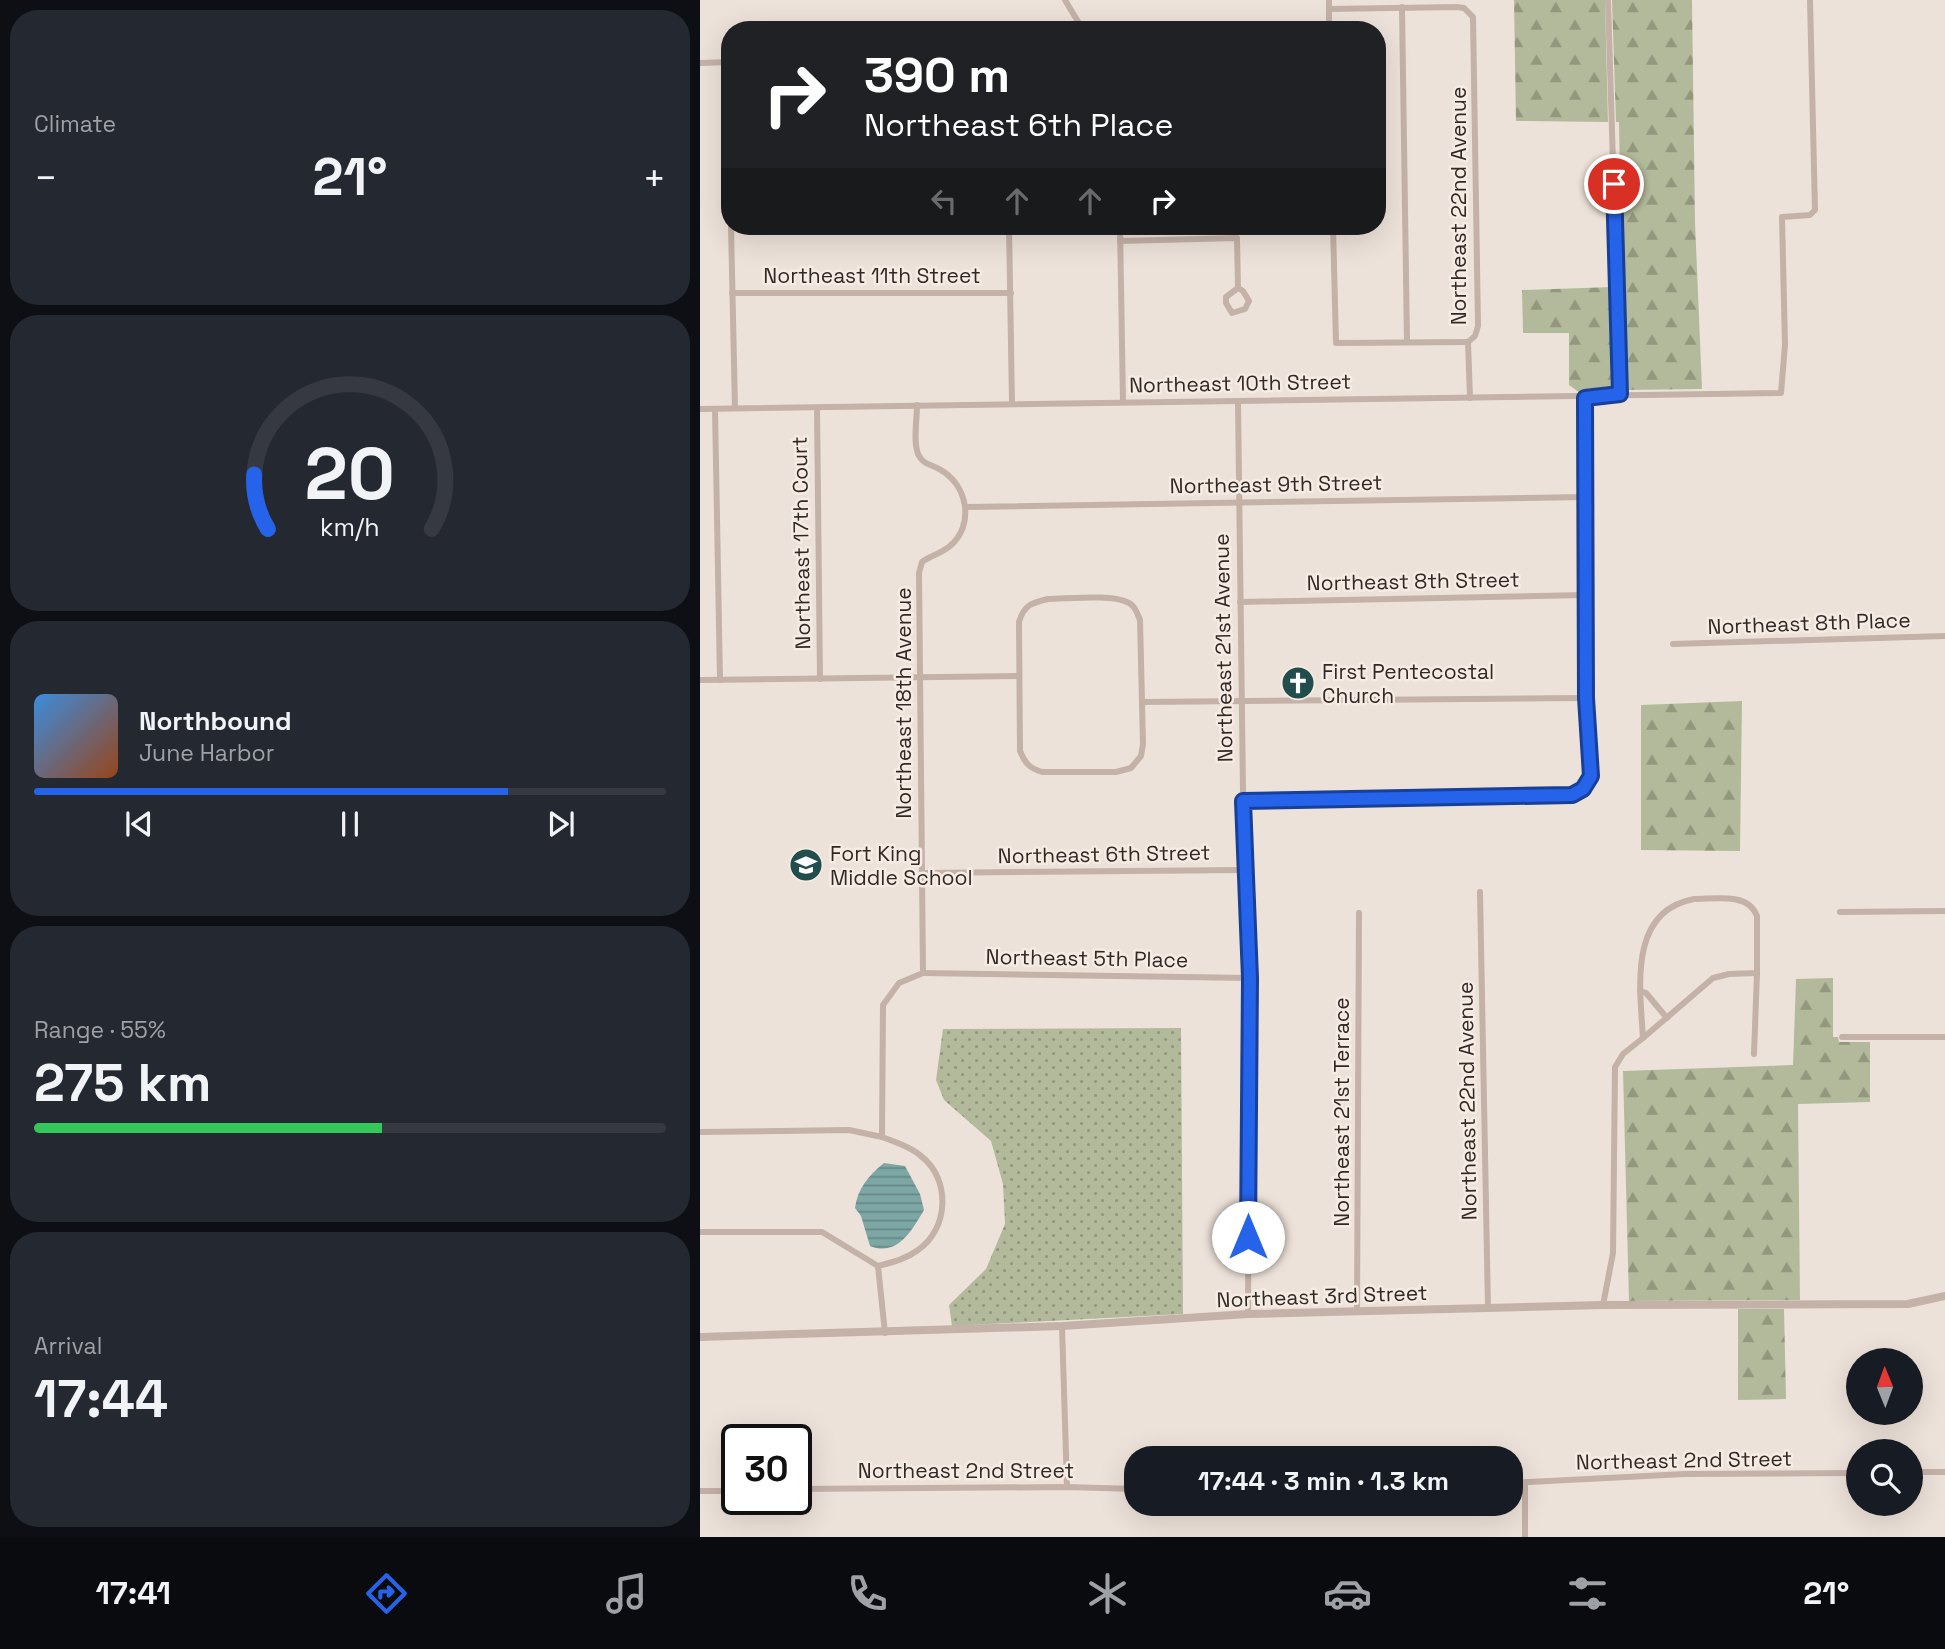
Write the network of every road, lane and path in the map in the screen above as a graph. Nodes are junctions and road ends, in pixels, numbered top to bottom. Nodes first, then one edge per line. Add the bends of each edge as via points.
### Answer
1 (1065, 0) edge
2 (1329, 0) edge
3 (1608, 0) edge
4 (1810, 0) edge
5 (1402, 7) junction
6 (1329, 9) junction
7 (1078, 21) edge
8 (1329, 21) edge
9 (721, 62) edge
10 (700, 63) edge
11 (732, 235) edge
12 (1009, 235) edge
13 (1120, 235) edge
14 (1333, 235) edge
15 (1120, 240) junction
16 (1238, 288) dead end
17 (732, 293) junction
18 (1011, 293) junction
19 (1407, 342) junction
20 (1468, 342) junction
21 (1620, 394) junction
22 (1470, 398) junction
23 (1585, 398) junction
24 (1238, 401) junction
25 (1123, 402) junction
26 (1012, 403) junction
27 (917, 405) junction
28 (735, 408) junction
29 (817, 408) junction
30 (700, 409) edge
31 (715, 409) junction
32 (1587, 497) junction
33 (1239, 502) junction
34 (967, 507) junction
35 (1587, 595) junction
36 (1240, 602) junction
37 (1945, 636) edge
38 (1673, 644) dead end
39 (1019, 676) junction
40 (920, 678) junction
41 (820, 679) junction
42 (700, 680) edge
43 (720, 680) junction
44 (1586, 698) junction
45 (1142, 702) junction
46 (1242, 702) junction
47 (1243, 801) junction
48 (1244, 870) junction
49 (922, 873) junction
50 (1480, 892) dead end
51 (1945, 911) edge
52 (1840, 912) dead end
53 (1359, 913) dead end
54 (923, 973) junction
55 (1757, 974) junction
56 (1250, 978) junction
57 (1640, 991) junction
58 (1667, 1018) junction
59 (1945, 1037) edge
60 (1643, 1038) junction
61 (1842, 1038) dead end
62 (1754, 1054) dead end
63 (700, 1132) edge
64 (882, 1137) junction
65 (700, 1232) edge
66 (878, 1266) junction
67 (1945, 1296) edge
68 (1603, 1305) junction
69 (1489, 1309) junction
70 (1357, 1311) junction
71 (1248, 1314) junction
72 (1062, 1326) junction
73 (885, 1333) junction
74 (700, 1337) edge
75 (1923, 1472) edge
76 (1945, 1472) edge
77 (1846, 1473) edge
78 (1525, 1482) joint
79 (1067, 1486) junction
80 (1124, 1488) edge
81 (812, 1489) edge
82 (700, 1491) edge
83 (721, 1491) edge
84 (1525, 1537) edge

1 - 7 street
2 - 6 street
3 - 21 street
4 - 21 street, Northeast 10th Street via 1815,210 1810,215 1782,217 1785,345 1781,393
5 - 6 street
5 - 19 street
5 - 20 street, Northeast 22nd Avenue via 1457,7 1470,12 1474,24 1478,326
6 - 8 street
9 - 10 street
11 - 17 street
12 - 18 street
13 - 15 street
14 - 19 street via 1336,343
15 - 16 street via 1237,238
15 - 25 street
17 - 18 street, Northeast 11th Street
17 - 28 street
18 - 26 street
19 - 20 street
20 - 22 street, Northeast 22nd Avenue
21 - 23 street, Northeast 10th Street
22 - 23 street, Northeast 10th Street
22 - 24 street, Northeast 10th Street
23 - 32 street
24 - 25 street, Northeast 10th Street
24 - 33 street, Northeast 21st Avenue
25 - 26 street, Northeast 10th Street
26 - 27 street, Northeast 10th Street
27 - 29 street, Northeast 10th Street
27 - 34 street via 918,453 925,464 940,469 958,486
28 - 29 street, Northeast 10th Street
28 - 31 street, Northeast 10th Street
29 - 41 street, Northeast 17th Court
30 - 31 street, Northeast 10th Street
31 - 43 street
32 - 33 street, Northeast 9th Street
32 - 35 street
33 - 34 street, Northeast 9th Street
33 - 36 street, Northeast 21st Avenue
34 - 40 street, Northeast 18th Avenue via 962,531 949,547 922,562
35 - 36 street, Northeast 8th Street
35 - 44 street
36 - 46 street, Northeast 21st Avenue
37 - 38 street, Northeast 8th Place
39 - 40 street
39 - 45 street via 1020,751 1031,768 1042,772 1131,768 1141,756
39 - 45 street via 1019,622 1031,603 1048,599 1127,602 1140,620
40 - 41 street
40 - 49 street, Northeast 18th Avenue
41 - 43 street
42 - 43 street
44 - 46 street
44 - 47 street via 1591,776 1583,789 1572,795
45 - 46 street
46 - 47 street, Northeast 21st Avenue
47 - 48 street, Northeast 21st Avenue
48 - 49 street, Northeast 6th Street
48 - 56 street, Northeast 21st Avenue
49 - 54 street, Northeast 18th Avenue
50 - 69 street, Northeast 22nd Avenue
51 - 52 street
53 - 70 street, Northeast 21st Terrace
54 - 56 street, Northeast 5th Place
54 - 64 street via 899,983 883,1005
55 - 57 street via 1754,909 1738,899 1694,899 1666,909 1650,928
55 - 58 street via 1713,978
55 - 62 street
56 - 71 street, Northeast 21st Avenue
57 - 58 street
57 - 60 street
58 - 60 street
59 - 61 street
60 - 68 street via 1615,1067 1613,1253
63 - 64 street via 849,1130
64 - 66 street via 922,1156 943,1190 939,1224 921,1249
65 - 66 street via 822,1231
66 - 73 street
67 - 68 street, Northeast 3rd Street via 1908,1304
68 - 69 street, Northeast 3rd Street
69 - 70 street, Northeast 3rd Street
70 - 71 street, Northeast 3rd Street
71 - 72 street, Northeast 3rd Street
72 - 73 street, Northeast 3rd Street
72 - 79 street
73 - 74 street, Northeast 3rd Street
75 - 76 street
77 - 78 street, Northeast 2nd Street via 1685,1474
78 - 84 street
79 - 80 street, Northeast 2nd Street
79 - 81 street, Northeast 2nd Street
82 - 83 street

